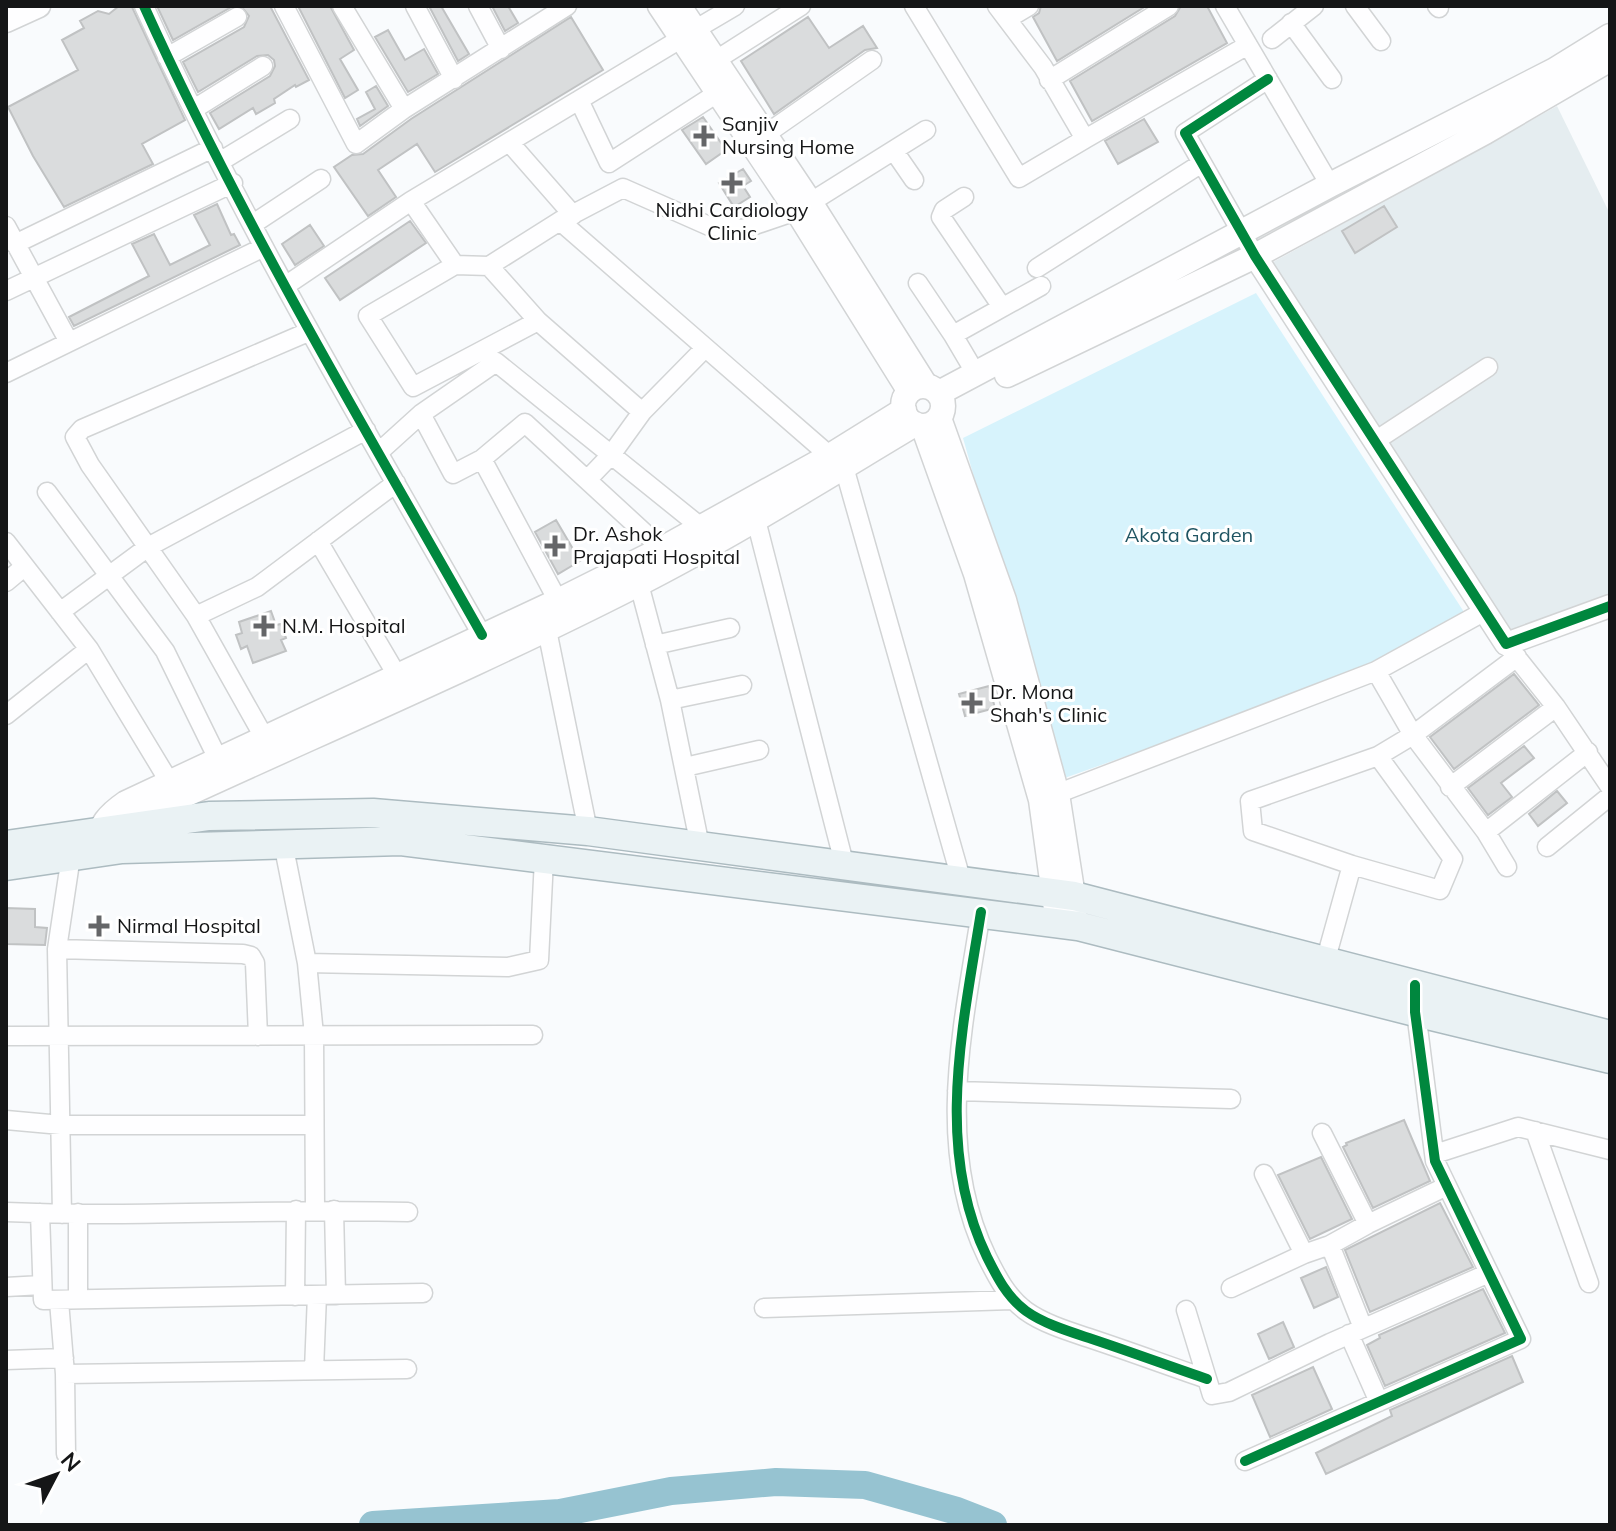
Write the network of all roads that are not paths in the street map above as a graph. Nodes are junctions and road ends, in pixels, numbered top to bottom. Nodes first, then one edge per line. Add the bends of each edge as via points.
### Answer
1 (39, 6) edge
2 (144, 6) edge
3 (284, 6) edge
4 (342, 6) edge
5 (415, 6) edge
6 (478, 6) edge
7 (567, 6) edge
8 (659, 6) edge
9 (680, 6) edge
10 (735, 6) edge
11 (801, 6) edge
12 (914, 6) edge
13 (1029, 6) edge
14 (1169, 6) edge
15 (1225, 6) edge
16 (1314, 6) edge
17 (1355, 6) edge
18 (548, 12) edge
19 (1002, 12) edge
20 (237, 17) dead end
21 (6, 21) edge
22 (1291, 23) junction
23 (689, 34) junction
24 (1610, 36) edge
25 (1272, 39) dead end
26 (1381, 41) dead end
27 (1248, 45) junction
28 (501, 49) junction
29 (167, 57) junction
30 (1610, 59) edge
31 (716, 60) junction
32 (872, 60) dead end
33 (263, 66) dead end
34 (454, 79) junction
35 (1268, 79) junction
36 (1332, 79) dead end
37 (1049, 80) junction
38 (719, 92) junction
39 (579, 100) junction
40 (194, 109) junction
41 (404, 109) junction
42 (290, 119) dead end
43 (926, 130) dead end
44 (766, 134) junction
45 (1085, 139) junction
46 (509, 142) junction
47 (894, 151) junction
48 (217, 154) junction
49 (1202, 163) junction
50 (321, 179) dead end
51 (914, 180) dead end
52 (233, 183) junction
53 (1330, 185) junction
54 (964, 197) dead end
55 (411, 201) junction
56 (803, 206) junction
57 (566, 218) junction
58 (253, 224) junction
59 (6, 226) edge
60 (1242, 234) junction
61 (15, 244) junction
62 (264, 247) junction
63 (1255, 256) junction
64 (455, 265) junction
65 (489, 266) junction
66 (33, 278) junction
67 (918, 283) dead end
68 (285, 286) junction
69 (6, 291) edge
70 (1002, 307) junction
71 (538, 321) junction
72 (308, 332) junction
73 (953, 335) junction
74 (69, 342) junction
75 (705, 348) junction
76 (1488, 367) dead end
77 (7, 369) edge
78 (976, 374) junction
79 (925, 407) junction
80 (642, 412) junction
81 (421, 414) junction
82 (366, 430) junction
83 (1375, 441) junction
84 (379, 452) junction
85 (611, 455) junction
86 (482, 459) junction
87 (837, 461) junction
88 (587, 480) junction
89 (396, 483) junction
90 (47, 492) dead end
91 (756, 520) junction
92 (702, 528) junction
93 (318, 541) junction
94 (6, 542) edge
95 (148, 547) junction
96 (662, 549) junction
97 (24, 567) junction
98 (109, 576) junction
99 (6, 582) edge
100 (639, 584) junction
101 (558, 601) junction
102 (1610, 606) edge
103 (1485, 611) junction
104 (60, 612) junction
105 (196, 616) junction
106 (730, 628) dead end
107 (547, 630) junction
108 (482, 635) junction
109 (655, 645) junction
110 (89, 649) junction
111 (1512, 650) junction
112 (1376, 671) junction
113 (398, 677) junction
114 (742, 685) dead end
115 (670, 700) junction
116 (1556, 707) junction
117 (6, 715) edge
118 (1413, 735) junction
119 (264, 737) junction
120 (759, 750) dead end
121 (1588, 752) junction
122 (1378, 756) junction
123 (218, 759) junction
124 (685, 767) junction
125 (170, 783) junction
126 (1450, 787) junction
127 (1610, 787) edge
128 (1610, 796) edge
129 (1049, 797) junction
130 (588, 831) junction
131 (1486, 832) junction
132 (283, 843) junction
133 (102, 844) junction
134 (6, 845) edge
135 (700, 846) junction
136 (1547, 847) dead end
137 (544, 859) junction
138 (844, 863) junction
139 (1352, 865) junction
140 (6, 866) edge
141 (1507, 867) dead end
142 (961, 879) junction
143 (1063, 894) junction
144 (981, 912) junction
145 (1068, 925) junction
146 (57, 949) junction
147 (1325, 962) junction
148 (307, 963) junction
149 (1415, 998) junction
150 (314, 1035) junction
151 (533, 1035) dead end
152 (1610, 1035) edge
153 (6, 1036) edge
154 (258, 1036) junction
155 (59, 1037) junction
156 (1610, 1059) edge
157 (957, 1091) junction
158 (1231, 1099) dead end
159 (6, 1120) edge
160 (61, 1125) junction
161 (314, 1125) junction
162 (1535, 1131) junction
163 (1322, 1133) dead end
164 (1610, 1150) edge
165 (1435, 1154) junction
166 (1264, 1174) dead end
167 (1447, 1186) junction
168 (296, 1210) junction
169 (325, 1210) junction
170 (6, 1212) edge
171 (408, 1212) dead end
172 (40, 1213) junction
173 (70, 1214) junction
174 (1368, 1224) junction
175 (1330, 1245) junction
176 (1304, 1254) junction
177 (1489, 1273) junction
178 (1589, 1283) dead end
179 (42, 1285) junction
180 (6, 1287) edge
181 (1231, 1288) dead end
182 (423, 1293) dead end
183 (317, 1295) junction
184 (336, 1295) junction
185 (295, 1296) junction
186 (78, 1299) junction
187 (1012, 1300) junction
188 (59, 1301) junction
189 (764, 1308) dead end
190 (1186, 1310) dead end
191 (1356, 1331) junction
192 (6, 1360) edge
193 (64, 1366) junction
194 (407, 1369) dead end
195 (314, 1370) junction
196 (1207, 1379) junction
197 (1379, 1402) junction
198 (66, 1454) dead end
199 (1245, 1461) dead end

1 - 21 street
2 - 29 street
3 - 41 street via 356,144
4 - 41 street
5 - 34 street
6 - 28 street
7 - 18 street
8 - 23 street
9 - 23 street
10 - 23 street
11 - 31 street
12 - 45 street via 1019,178
13 - 19 street
14 - 37 street
15 - 27 street
16 - 22 street
17 - 26 street
18 - 28 street
19 - 37 street
20 - 29 street
22 - 25 street
22 - 36 street
23 - 31 street
23 - 38 street
23 - 39 street
24 - 53 main road via 1555,70
27 - 35 street
27 - 45 street
28 - 34 street
29 - 40 street
30 - 63 main road
31 - 44 street
32 - 44 street
33 - 40 street
34 - 41 street
35 - 49 street via 1185,133
35 - 53 street
37 - 45 street
38 - 39 street via 609,163
38 - 56 street
39 - 46 street
40 - 48 street
42 - 48 street
43 - 47 street
44 - 56 street
46 - 55 street
46 - 57 street
47 - 51 street
47 - 56 street
48 - 52 street
48 - 61 street
49 - 60 street
49 - 70 street
50 - 58 street
52 - 58 street
52 - 66 street
53 - 60 main road
54 - 70 street via 941,217
55 - 64 street
55 - 68 street
56 - 57 street via 743,229 709,226 623,188
56 - 79 street
57 - 65 street
57 - 75 street
58 - 62 street
59 - 61 street
60 - 63 street
60 - 78 main road
61 - 66 street
62 - 68 street
62 - 74 street
63 - 79 main road
63 - 83 street
64 - 65 street
64 - 71 street via 368,316 413,387
65 - 71 street
66 - 69 street
66 - 74 street
67 - 73 street
68 - 72 street
70 - 73 street
71 - 80 street
72 - 82 street
72 - 95 street via 82,429 75,437
73 - 78 street
74 - 77 street
75 - 80 street
75 - 87 street
76 - 83 street
78 - 79 main road
79 - 87 main road
79 - 129 street via 1000,584 1001,626
80 - 85 street
81 - 84 street
81 - 85 street via 496,362
81 - 86 street via 453,474
82 - 84 street
82 - 95 street
83 - 103 street
84 - 89 street
85 - 88 street
85 - 92 street
86 - 88 street via 525,423
86 - 101 street
87 - 91 main road
87 - 92 main road
87 - 142 street
88 - 96 street
89 - 93 street
89 - 108 street
90 - 98 street
91 - 100 main road
91 - 138 street
92 - 96 main road
93 - 105 street via 257,587
93 - 113 street
94 - 97 street
95 - 98 street
95 - 105 street
96 - 101 main road
97 - 99 street
97 - 104 street
98 - 104 street
98 - 123 street via 165,651
100 - 107 main road
100 - 109 street
101 - 108 main road
102 - 111 street
103 - 111 street
103 - 112 street
104 - 110 street
105 - 119 street
106 - 109 street
107 - 130 street
107 - 133 main road via 174,800
108 - 113 main road
109 - 115 street
110 - 117 street
110 - 125 street
111 - 116 street
111 - 118 street
112 - 118 street
112 - 129 street
113 - 119 main road
114 - 115 street
115 - 124 street
116 - 121 street
116 - 126 street
118 - 122 street
118 - 126 street
119 - 123 main road
120 - 124 street
121 - 127 street
121 - 131 street
122 - 139 street via 1453,859 1440,890
122 - 139 street via 1250,801 1253,831
123 - 125 main road
124 - 135 street
125 - 133 main road via 108,817
126 - 131 street
128 - 136 street
129 - 143 street
130 - 133 main road via 373,813 209,816
130 - 135 main road
131 - 141 street
132 - 133 main road
132 - 137 main road via 401,841
132 - 148 street
133 - 134 main road
133 - 140 main road
133 - 146 street
135 - 138 main road
137 - 144 main road
137 - 148 street via 539,960 508,967
138 - 142 main road
139 - 147 street
142 - 143 main road
143 - 145 street
143 - 147 main road
144 - 145 main road
144 - 157 street
145 - 149 main road
146 - 154 street via 251,956
146 - 155 street
147 - 149 main road
148 - 150 street
149 - 152 main road
149 - 156 main road
149 - 165 street
150 - 151 street
150 - 154 street
150 - 161 street
153 - 155 street
154 - 155 street
155 - 160 street
157 - 158 street
157 - 187 street via 956,1140 963,1186 979,1241
159 - 160 street
160 - 161 street
160 - 173 street
161 - 169 street
162 - 164 street
162 - 165 street via 1518,1127
162 - 178 street
163 - 174 street
165 - 167 street
166 - 176 street
167 - 174 street
167 - 177 street
168 - 169 street
168 - 173 street
168 - 185 street
169 - 171 street
169 - 184 street
170 - 172 street
172 - 173 street
172 - 179 street
173 - 186 street
174 - 175 street
175 - 176 street
175 - 191 street
176 - 181 street
177 - 191 street
177 - 197 street via 1521,1339
179 - 180 street
179 - 188 street via 43,1300
182 - 184 street
183 - 184 street
183 - 185 street
183 - 195 street
185 - 186 street
186 - 188 street
187 - 189 street
187 - 196 street via 1028,1313 1075,1333
188 - 193 street
190 - 196 street
191 - 196 street via 1229,1392 1212,1395
191 - 197 street
192 - 193 street
193 - 195 street
193 - 198 street
194 - 195 street
197 - 199 street

